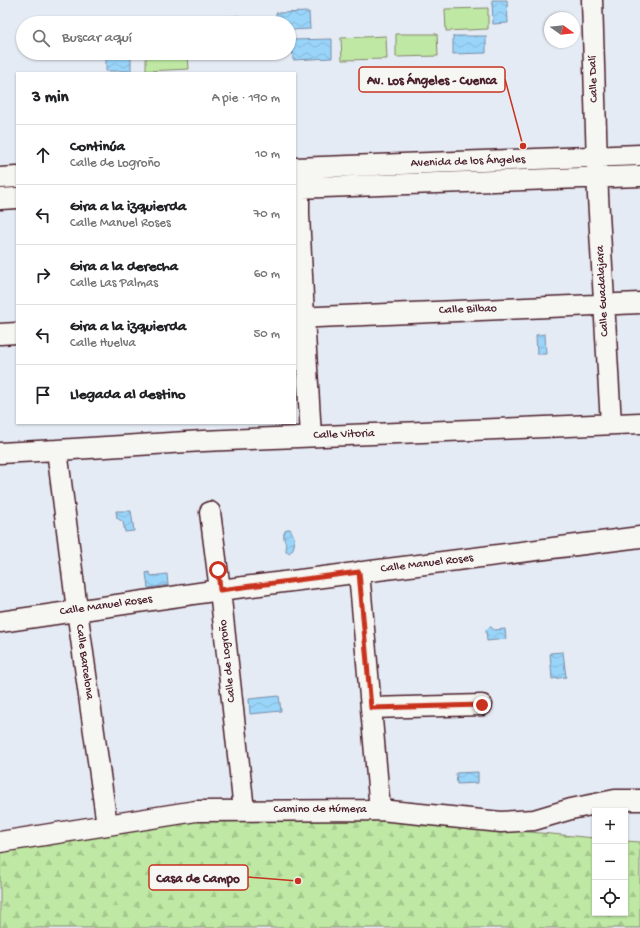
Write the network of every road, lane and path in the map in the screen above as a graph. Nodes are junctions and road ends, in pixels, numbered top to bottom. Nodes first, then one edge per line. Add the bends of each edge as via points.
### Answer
1 (592, 0) edge
2 (640, 155) edge
3 (596, 157) junction
4 (296, 168) edge
5 (640, 176) edge
6 (16, 177) edge
7 (597, 177) junction
8 (0, 178) edge
9 (297, 188) edge
10 (16, 198) edge
11 (0, 199) edge
12 (640, 303) edge
13 (604, 305) junction
14 (300, 318) edge
15 (16, 333) edge
16 (0, 334) edge
17 (640, 423) edge
18 (611, 424) junction
19 (311, 436) junction
20 (57, 450) junction
21 (0, 453) edge
22 (210, 512) dead end
23 (640, 536) edge
24 (359, 572) junction
25 (220, 590) junction
26 (77, 610) junction
27 (0, 622) edge
28 (482, 705) dead end
29 (371, 708) junction
30 (640, 800) edge
31 (244, 810) junction
32 (380, 810) junction
33 (107, 825) junction
34 (0, 842) edge

1 - 3 street, Calle Dalí
2 - 3 street, Avenida de los Ángeles
3 - 4 street, Avenida de los Ángeles
3 - 7 street, Calle Guadalajara
5 - 7 street, Avenida de los Ángeles
6 - 8 street
7 - 9 street, Avenida de los Ángeles
7 - 13 street, Calle Guadalajara
9 - 14 street
10 - 11 street
12 - 13 street, Calle Bilbao
13 - 14 street, Calle Bilbao
13 - 18 street, Calle Guadalajara
14 - 19 street
15 - 16 street
17 - 18 street, Calle Vitoria
18 - 19 street, Calle Vitoria
19 - 20 street, Calle Vitoria
20 - 21 street, Calle Vitoria
20 - 26 street, Calle Barcelona
22 - 25 street, Calle de Logroño
23 - 24 street, Calle Manuel Roses
24 - 25 street, Calle Manuel Roses
24 - 29 street
25 - 26 street, Calle Manuel Roses
25 - 31 street, Calle de Logroño
26 - 27 street, Calle Manuel Roses
26 - 33 street, Calle Barcelona
28 - 29 street
29 - 32 street
30 - 32 street, Camino de Húmera via 616,800 534,820 500,822
31 - 32 street, Camino de Húmera
31 - 33 street, Camino de Húmera via 196,811
33 - 34 street, Camino de Húmera

